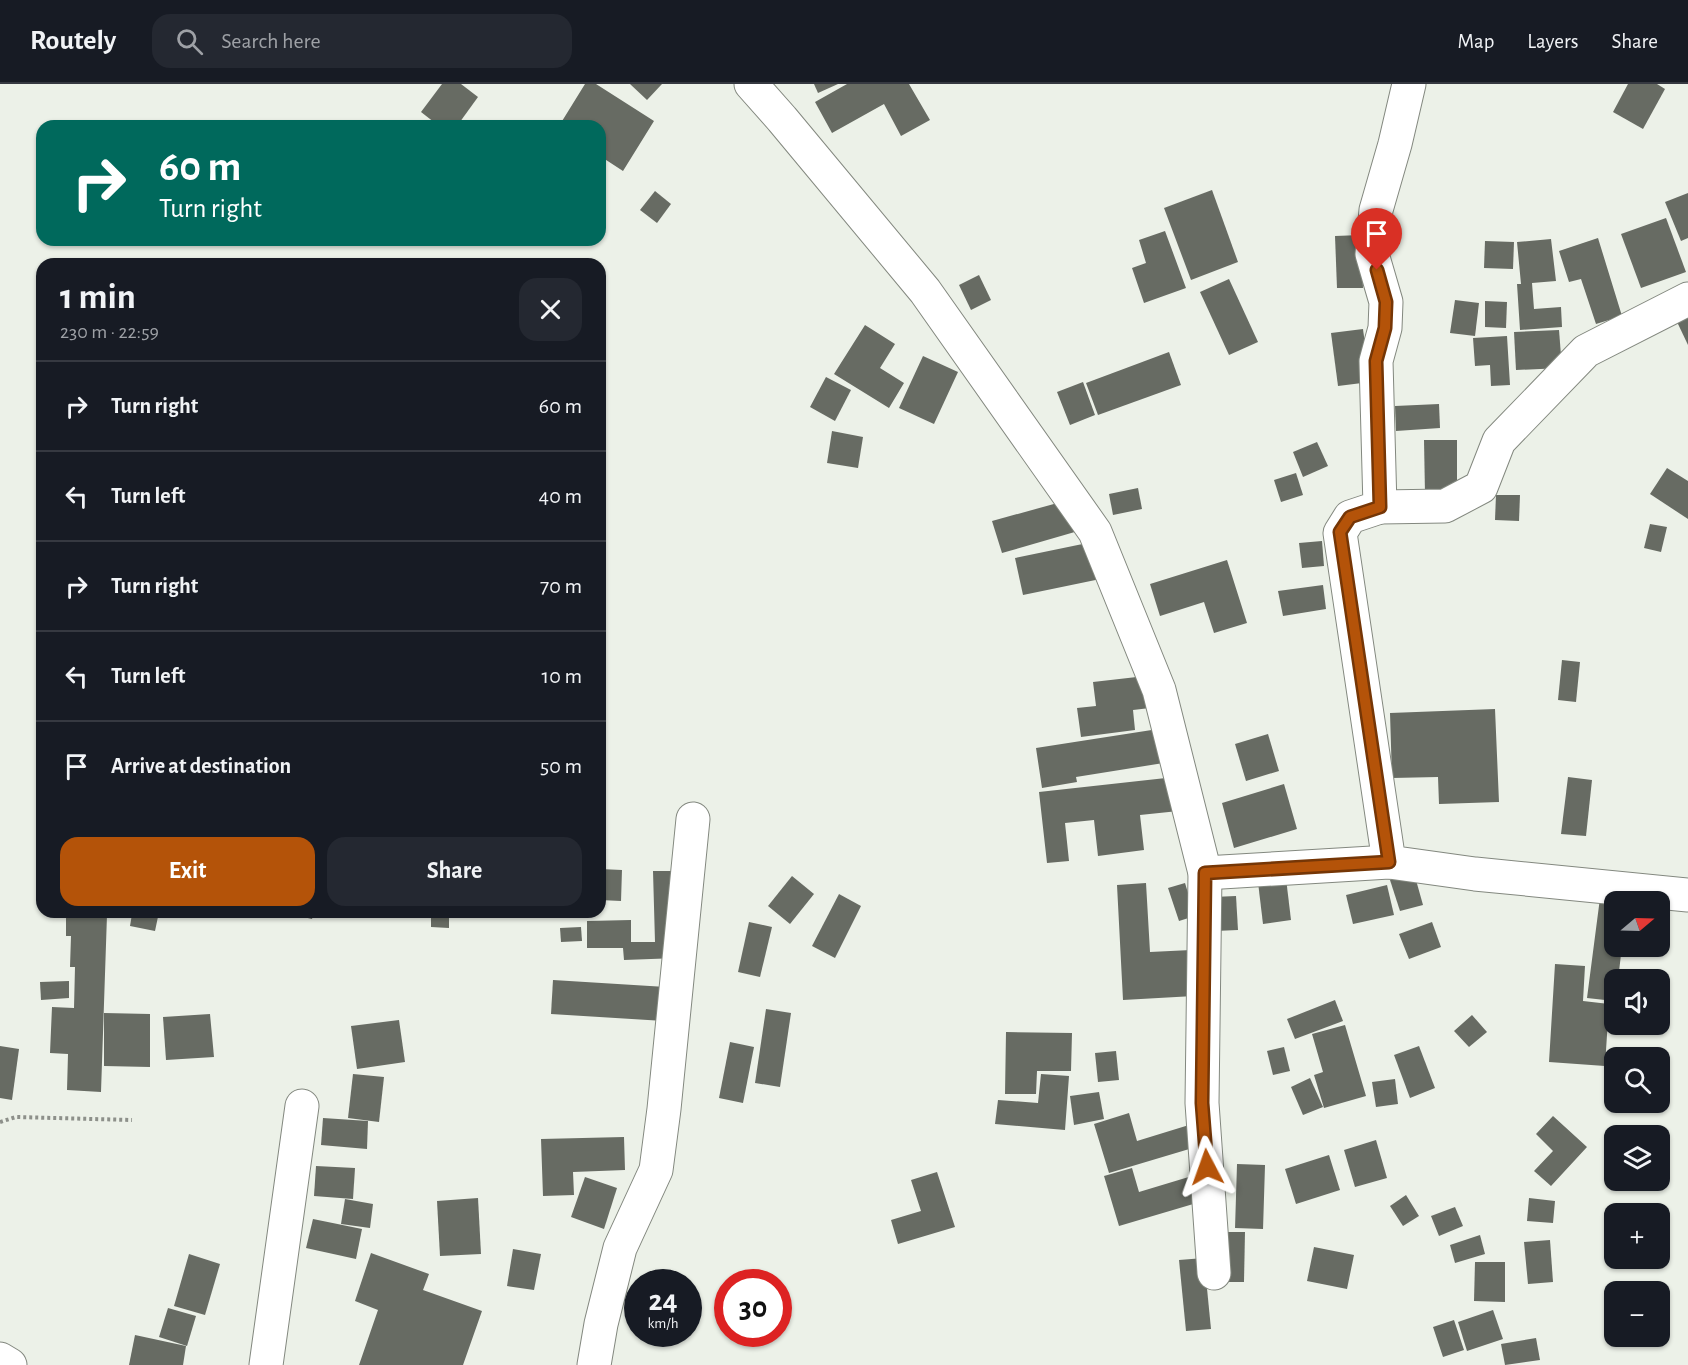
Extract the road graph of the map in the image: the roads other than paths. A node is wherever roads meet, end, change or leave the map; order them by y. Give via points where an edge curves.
1 (751, 84) edge
2 (1409, 84) edge
3 (1688, 299) edge
4 (1380, 507) junction
5 (693, 819) dead end
6 (1389, 862) junction
7 (1205, 873) junction
8 (1688, 895) edge
9 (302, 1106) dead end
10 (1214, 1273) dead end
11 (0, 1359) edge
12 (10, 1365) edge
13 (266, 1365) edge
14 (594, 1365) edge

1 - 7 street via 925,291 1095,532 1159,690
2 - 4 street via 1376,210 1372,254 1386,302 1385,328 1376,361
3 - 4 street via 1586,351 1499,441 1481,487 1445,506
4 - 6 street via 1350,517 1340,532
5 - 14 street via 656,1170 620,1248
6 - 7 street
6 - 8 street
7 - 10 street via 1202,1103
9 - 13 street
11 - 12 street

